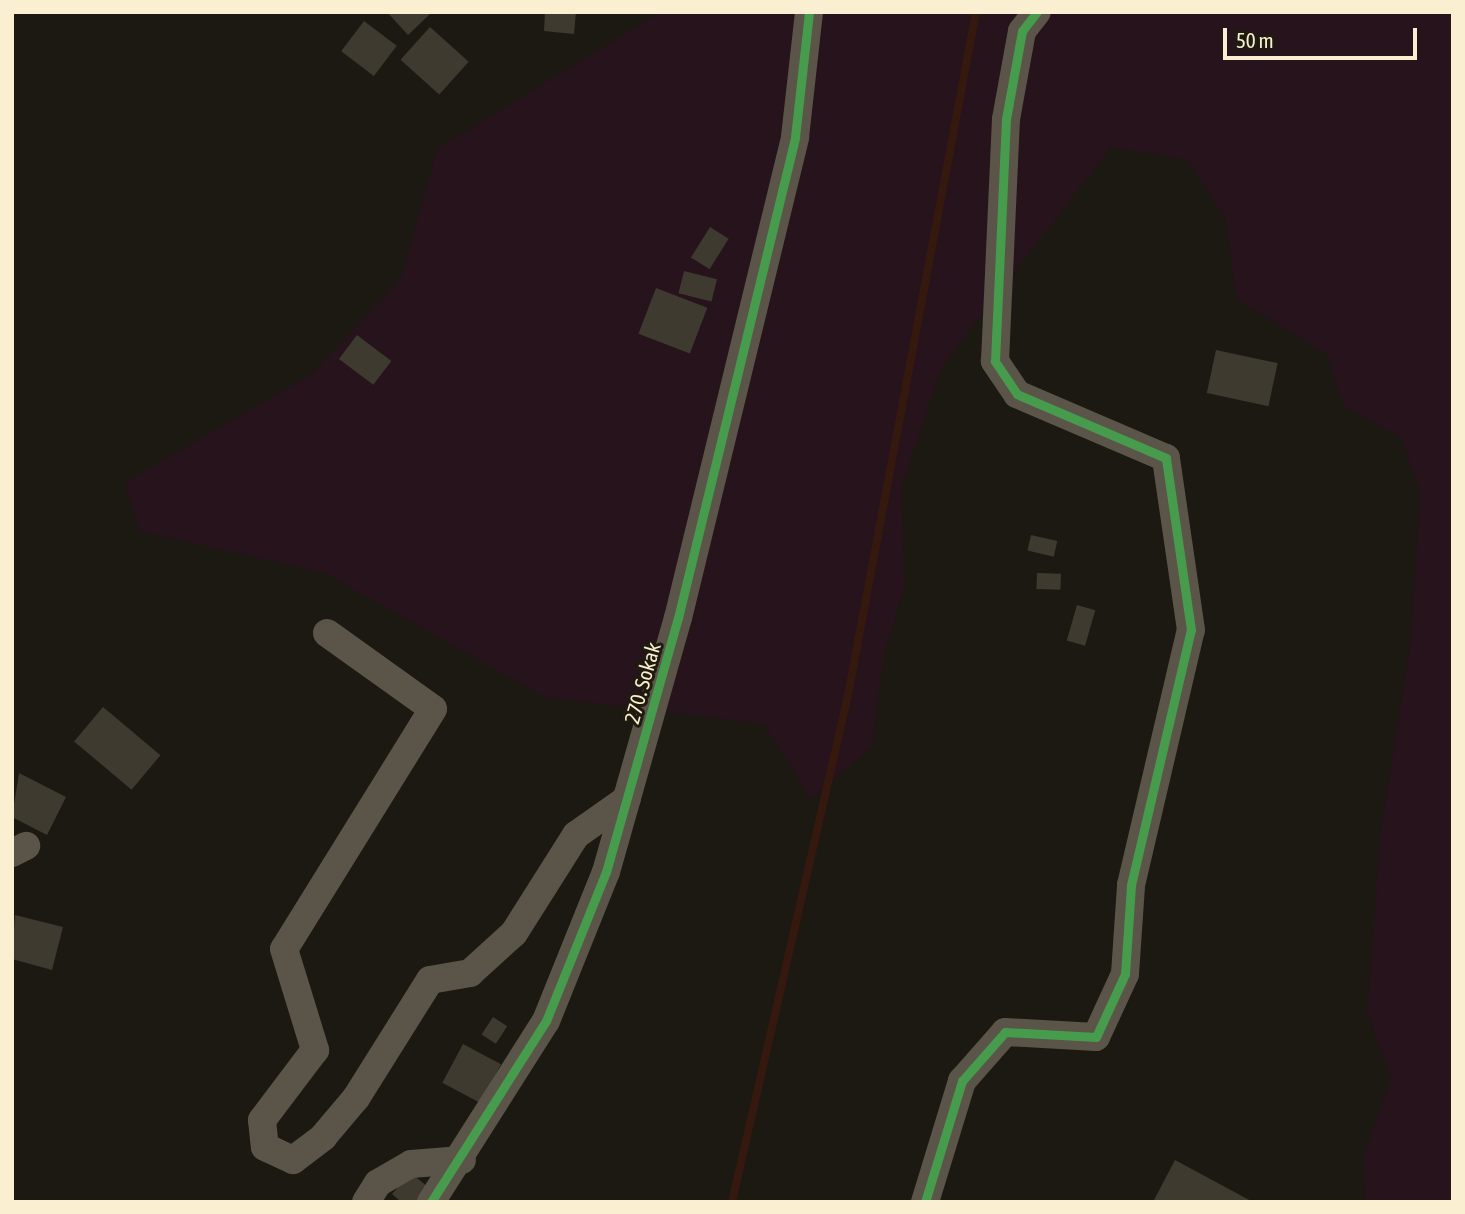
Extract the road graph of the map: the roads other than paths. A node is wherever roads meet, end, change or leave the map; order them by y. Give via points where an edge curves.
1 (810, 12) edge
2 (1037, 12) edge
3 (327, 633) dead end
4 (627, 799) junction
5 (462, 1160) junction
6 (366, 1202) edge
7 (431, 1202) edge
8 (925, 1202) edge

1 - 4 street, 270. Sokak via 795,137
2 - 8 street via 1022,31 1006,119 995,360 1017,394 1166,458 1191,630 1131,886 1125,974 1096,1037 1005,1032 962,1081
3 - 4 street via 433,709 284,949 315,1050 262,1120 265,1147 293,1160 323,1137 356,1098 430,980 470,973 514,933 576,835
4 - 5 street, 270. Sokak via 606,872 546,1021
5 - 6 street via 411,1164 378,1183
5 - 7 street, 270. Sokak

